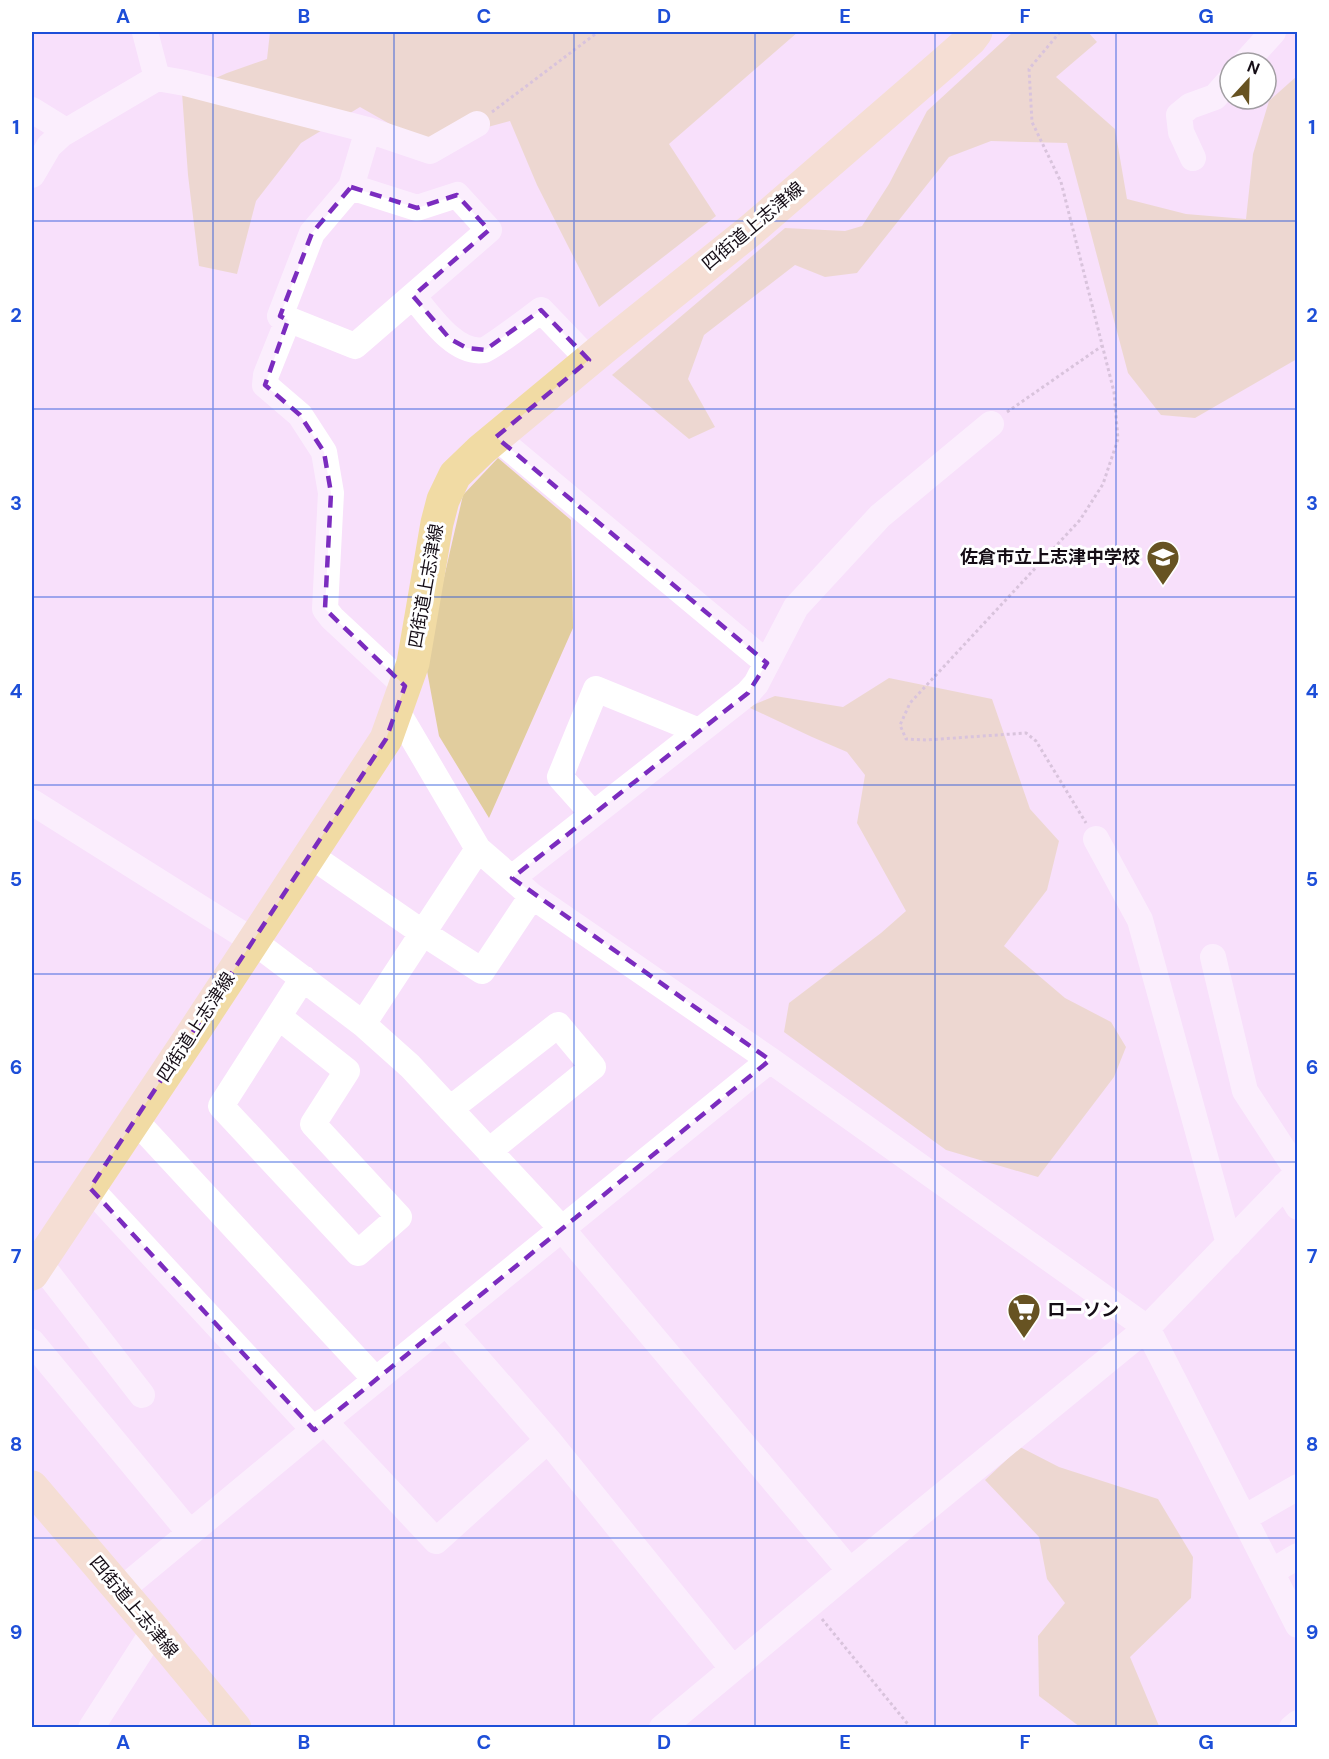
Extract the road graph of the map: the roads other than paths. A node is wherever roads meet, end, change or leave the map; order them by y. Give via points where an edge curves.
1 (145, 32) edge
2 (976, 32) edge
3 (1273, 32) edge
4 (1256, 51) edge
5 (157, 78) junction
6 (1218, 94) edge
7 (32, 110) edge
8 (477, 124) road end
9 (368, 130) junction
10 (66, 131) junction
11 (1193, 158) dead end
12 (32, 175) edge
13 (351, 187) junction
14 (412, 296) junction
15 (288, 320) junction
16 (589, 360) junction
17 (991, 424) road end
18 (496, 437) junction
19 (767, 663) junction
20 (401, 698) junction
21 (699, 731) junction
22 (32, 802) edge
23 (593, 814) junction
24 (1096, 839) road end
25 (478, 849) junction
26 (310, 855) junction
27 (512, 878) junction
28 (531, 896) junction
29 (423, 933) junction
30 (253, 941) junction
31 (1213, 957) dead end
32 (303, 978) junction
33 (279, 1017) junction
34 (363, 1024) junction
35 (770, 1060) junction
36 (450, 1109) junction
37 (135, 1120) junction
38 (489, 1151) junction
39 (1294, 1176) edge
40 (90, 1188) junction
41 (1298, 1207) edge
42 (562, 1229) junction
43 (1229, 1244) junction
44 (35, 1268) edge
45 (447, 1323) junction
46 (1147, 1328) junction
47 (32, 1342) edge
48 (376, 1380) junction
49 (142, 1395) dead end
50 (319, 1425) junction
51 (548, 1440) junction
52 (1298, 1486) edge
53 (32, 1487) edge
54 (1244, 1518) junction
55 (190, 1533) junction
56 (1298, 1556) edge
57 (850, 1571) junction
58 (1271, 1572) junction
59 (120, 1591) junction
60 (1298, 1625) edge
61 (154, 1630) junction
62 (732, 1669) junction
63 (1298, 1723) edge
64 (91, 1728) edge
65 (235, 1728) edge
66 (662, 1728) edge
67 (1292, 1728) edge

1 - 5 street
2 - 16 main road, 四街道上志津線 via 751,230
3 - 4 street
5 - 9 street
5 - 10 street
6 - 11 street via 1179,115 1181,132
7 - 10 street
8 - 9 street via 429,150
9 - 13 street
10 - 12 street via 49,146
13 - 14 street via 417,208 457,195 489,230
13 - 15 street via 312,233 280,316
14 - 15 street via 355,346
14 - 16 street via 450,339 468,348 485,350 542,310
15 - 20 street via 265,385 300,415 324,452 330,493 325,609
16 - 18 main road, 四街道上志津線
17 - 19 street via 880,516 796,607
18 - 19 street
18 - 20 main road, 四街道上志津線 via 455,476 443,500 413,663
19 - 21 street via 748,693
20 - 25 street
20 - 26 main road, 四街道上志津線 via 386,739
21 - 23 street
21 - 23 street via 596,689 560,777
22 - 30 street
23 - 27 street
24 - 43 street via 1140,920
25 - 27 street
25 - 29 street
26 - 29 street
26 - 30 main road, 四街道上志津線
27 - 28 street
28 - 29 street via 482,971
28 - 35 street
29 - 34 street
30 - 32 street
30 - 37 main road, 四街道上志津線
31 - 39 street via 1245,1090
32 - 33 street
32 - 34 street
33 - 33 street via 221,1106 358,1253 399,1217 313,1124 347,1071
34 - 36 street
35 - 42 street
35 - 46 street
36 - 38 street
36 - 38 street via 558,1025 593,1067
37 - 40 main road, 四街道上志津線
37 - 48 street
38 - 42 street
39 - 41 street
39 - 43 street
40 - 44 main road, 四街道上志津線
40 - 50 street
42 - 45 street
42 - 57 street
43 - 46 street
44 - 49 street
45 - 48 street
45 - 51 street
46 - 54 street
46 - 57 street
47 - 55 street
48 - 50 street
50 - 51 street via 436,1541
50 - 55 street
51 - 62 street
52 - 54 street
53 - 59 main road, 四街道上志津線
54 - 58 street
55 - 59 street
56 - 58 street
57 - 62 street
58 - 60 street
59 - 61 main road, 四街道上志津線
61 - 64 street
61 - 65 main road, 四街道上志津線
62 - 66 street
63 - 67 street

